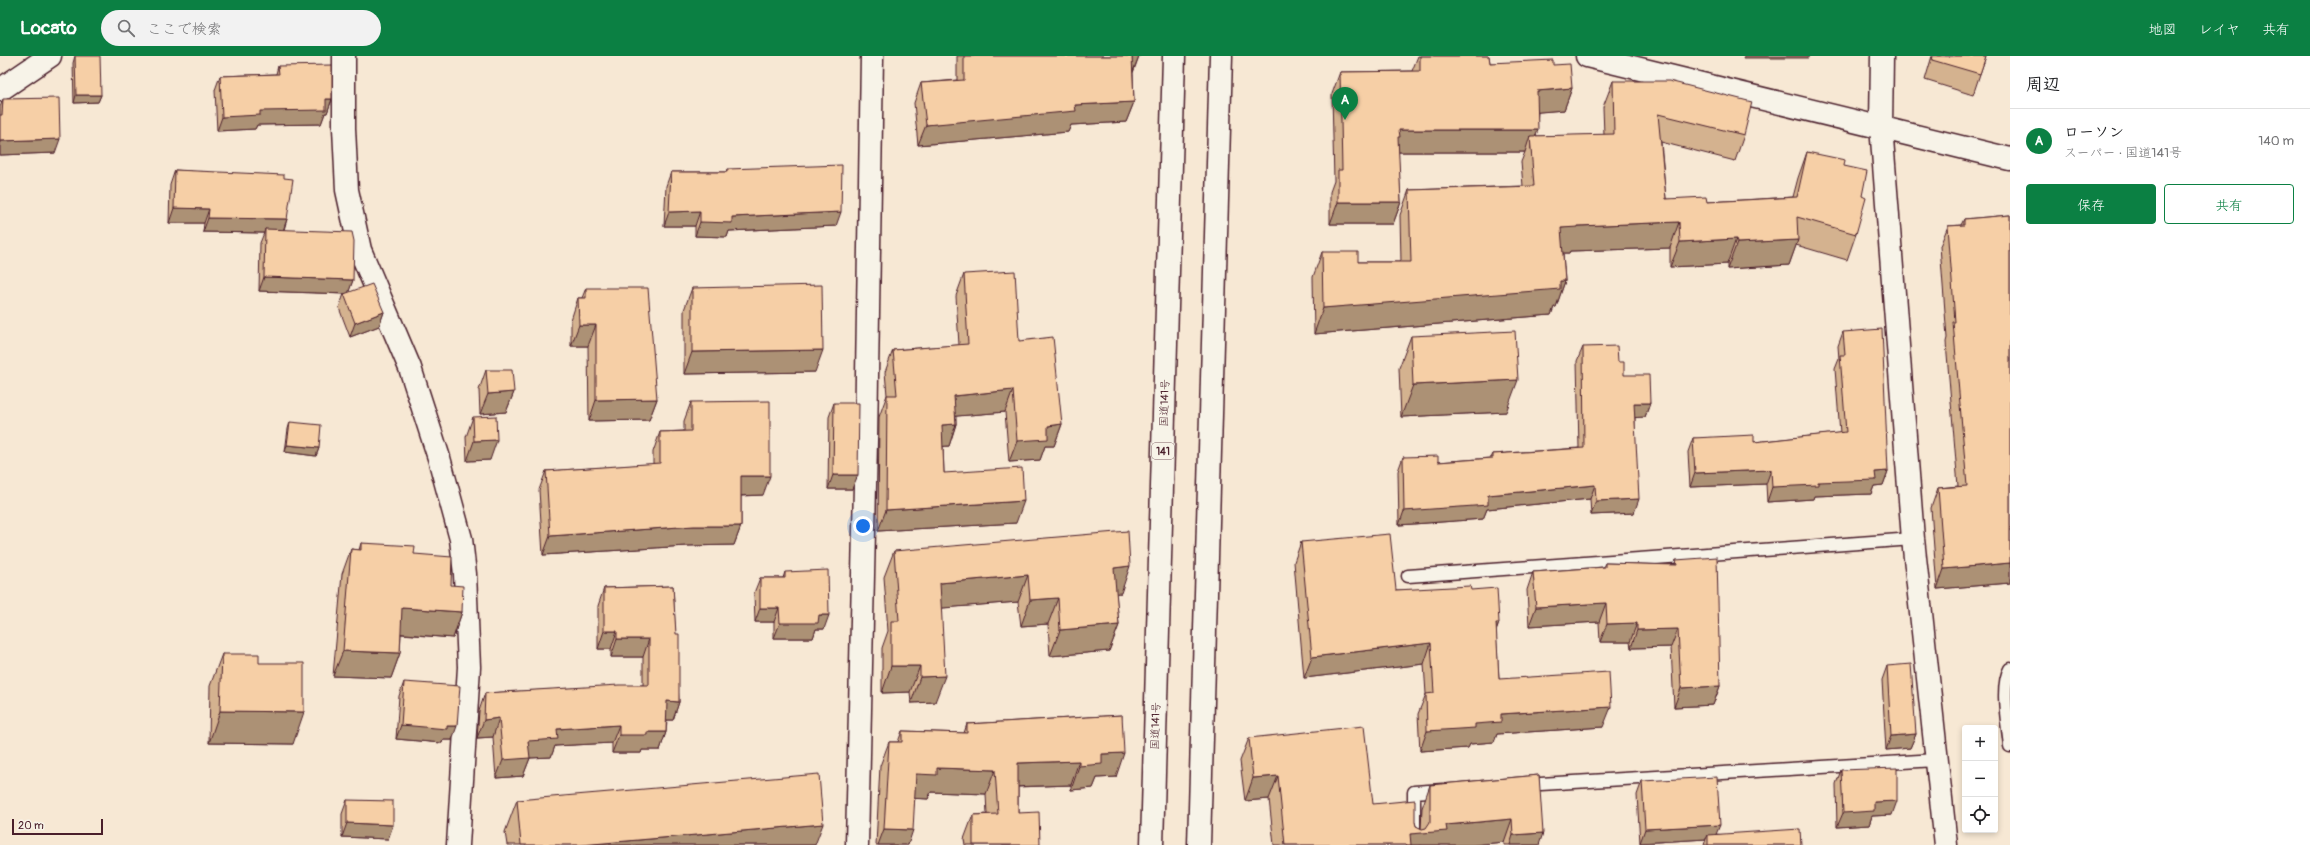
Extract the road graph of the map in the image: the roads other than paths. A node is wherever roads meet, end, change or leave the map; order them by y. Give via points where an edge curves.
1 (50, 56) edge
2 (344, 56) edge
3 (872, 56) edge
4 (1174, 56) edge
5 (1221, 56) edge
6 (1587, 56) edge
7 (1882, 56) edge
8 (0, 90) edge
9 (1881, 126) junction
10 (2010, 159) edge
11 (1913, 539) junction
12 (1408, 576) dead end
13 (2010, 668) edge
14 (2010, 746) edge
15 (1936, 760) junction
16 (1509, 786) edge
17 (1454, 789) edge
18 (458, 845) edge
19 (856, 845) edge
20 (1152, 845) edge
21 (1199, 845) edge
22 (1414, 845) edge
23 (1946, 845) edge

1 - 8 main road
2 - 18 main road via 347,190 360,250 410,368 461,538 469,668
3 - 19 main road
4 - 20 main road, 国道141号 / 141
5 - 21 main road
6 - 9 main road
7 - 9 main road
9 - 10 main road
9 - 11 main road
11 - 12 lane
11 - 15 main road
13 - 14 lane via 2006,675 2005,691
15 - 16 lane
15 - 23 main road
17 - 22 lane via 1414,792

